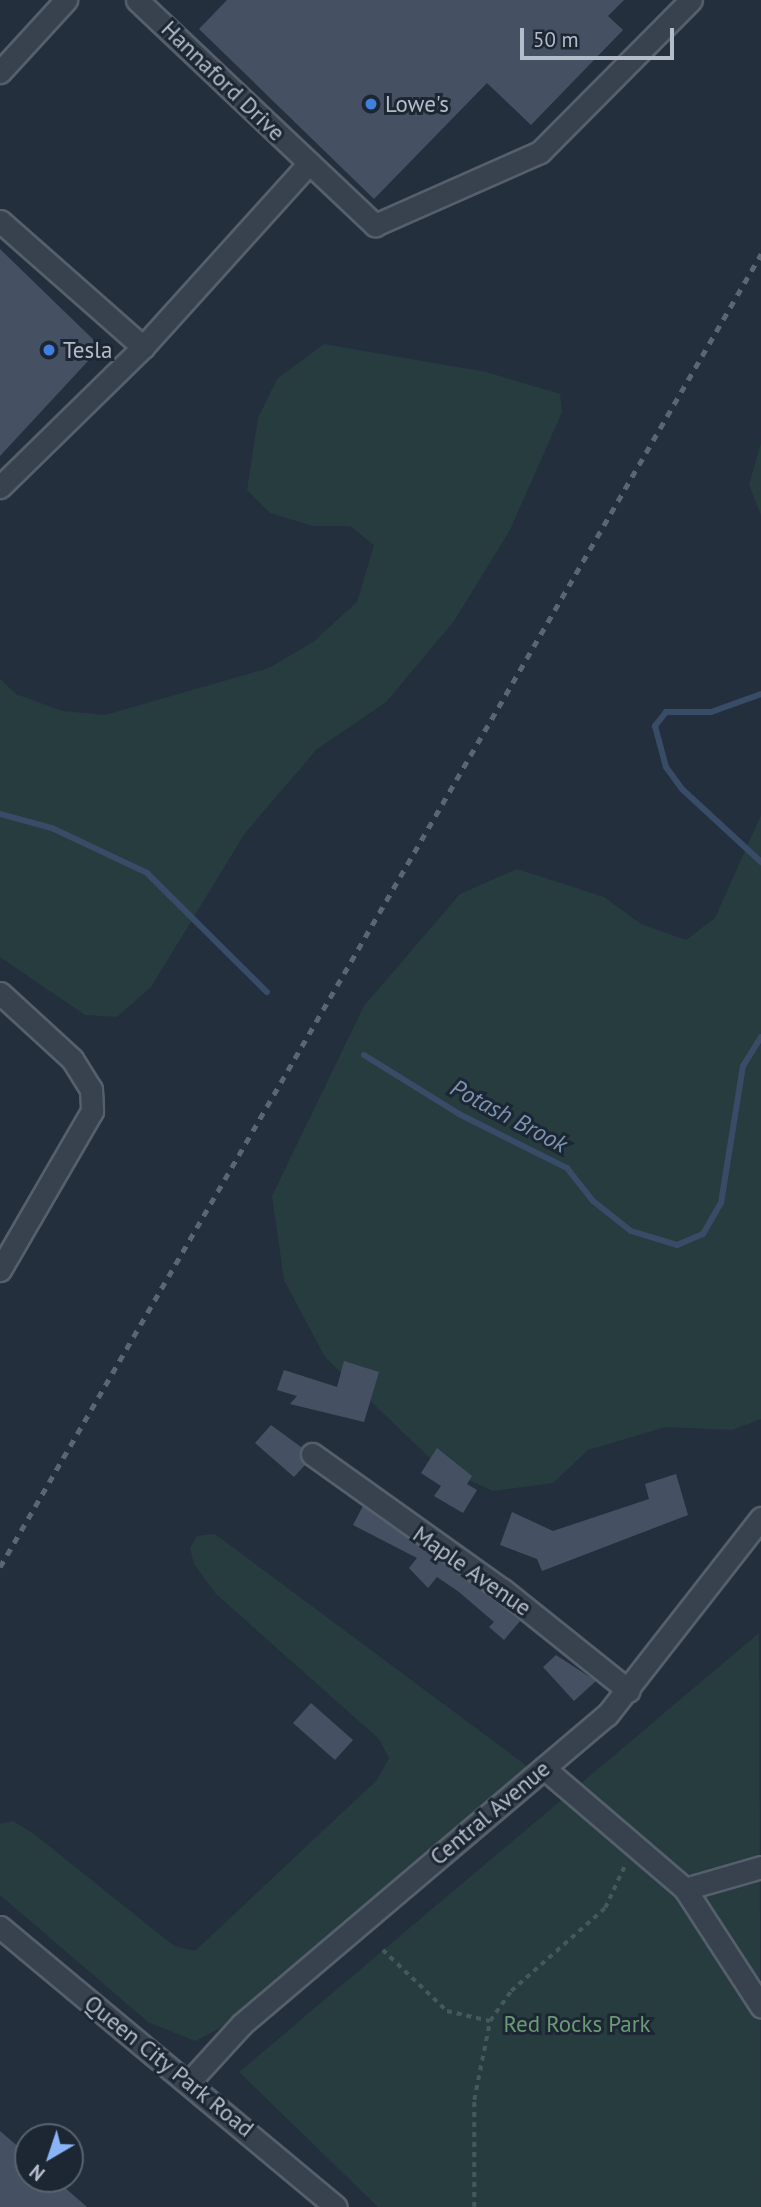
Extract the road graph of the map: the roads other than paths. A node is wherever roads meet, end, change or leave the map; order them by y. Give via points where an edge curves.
1 (66, 0) edge
2 (691, 0) edge
3 (148, 4) edge
4 (0, 72) edge
5 (309, 163) junction
6 (0, 220) edge
7 (143, 347) junction
8 (0, 487) edge
9 (0, 993) edge
10 (0, 1270) edge
11 (312, 1454) dead end
12 (761, 1518) edge
13 (629, 1691) junction
14 (544, 1768) junction
15 (761, 1867) edge
16 (685, 1889) junction
17 (0, 1927) edge
18 (761, 2007) edge
19 (190, 2081) junction
20 (336, 2207) edge

1 - 4 street
2 - 5 street, Hannaford Drive via 540,152 376,225
3 - 5 street, Hannaford Drive
5 - 7 street
6 - 7 street
7 - 8 street
9 - 10 street via 72,1059 91,1089 92,1111
11 - 13 street, Maple Avenue via 502,1590
12 - 13 street, Central Avenue
13 - 14 street, Central Avenue
14 - 16 street via 637,1842
14 - 19 street, Central Avenue via 242,2024
15 - 16 street
16 - 18 street
17 - 19 street, Queen City Park Road
19 - 20 street, Queen City Park Road

